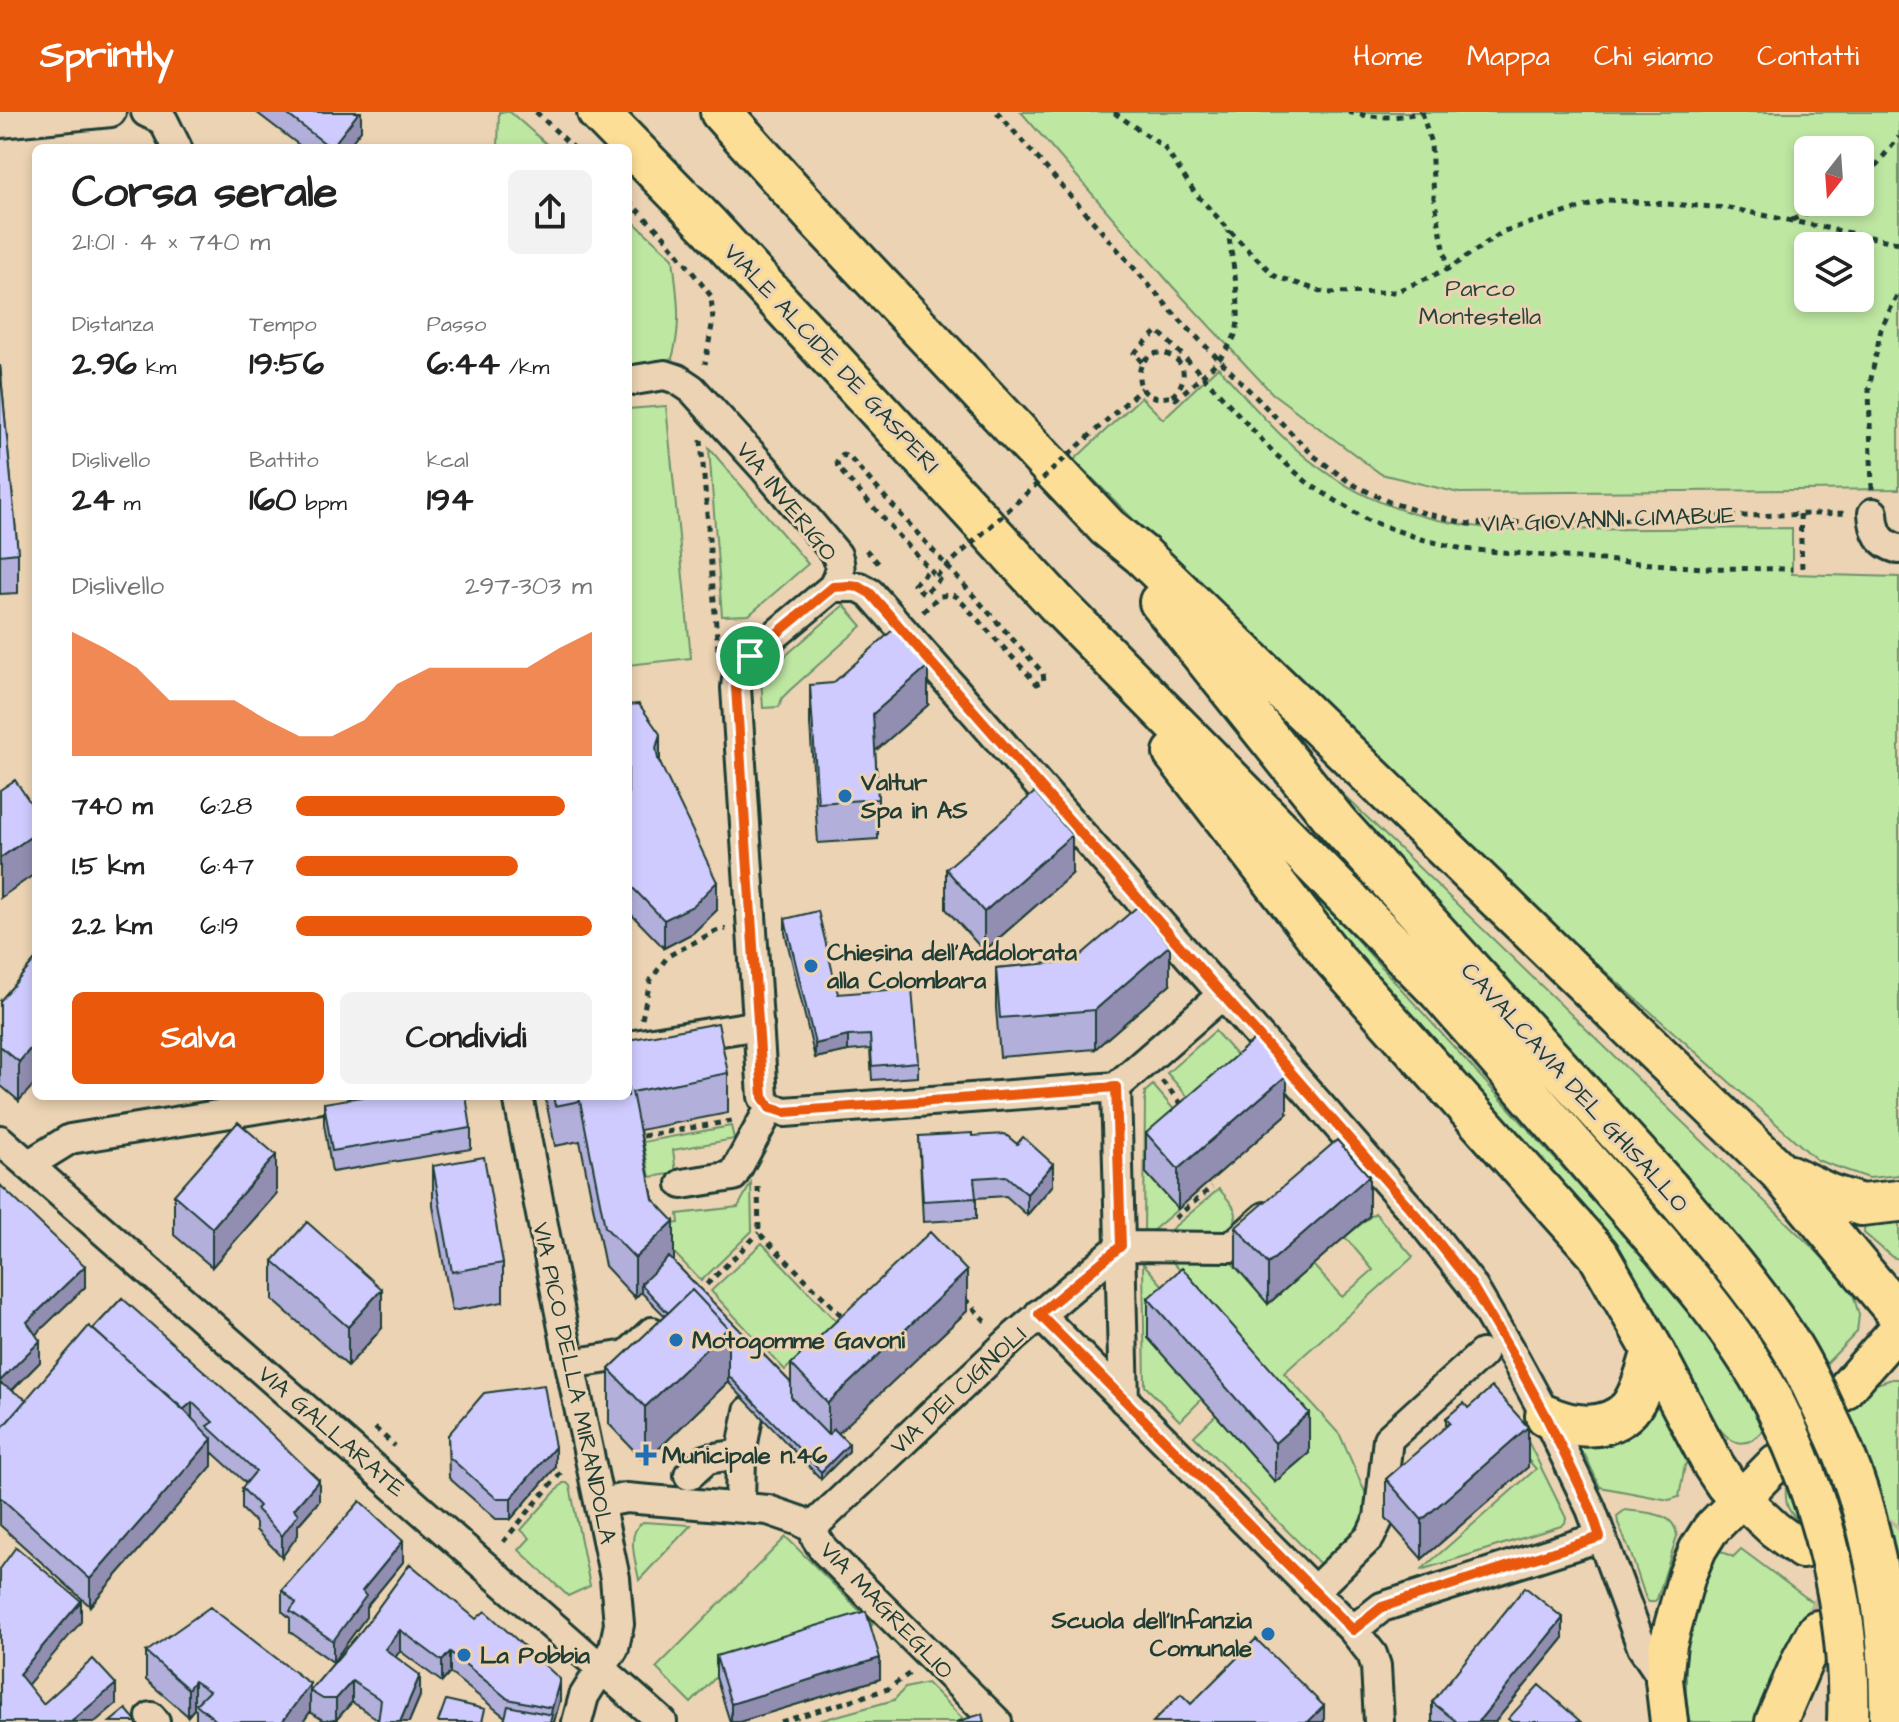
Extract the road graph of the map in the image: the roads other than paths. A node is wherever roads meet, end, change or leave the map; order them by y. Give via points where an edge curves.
1 (111, 112) edge
2 (146, 112) edge
3 (598, 112) edge
4 (721, 112) edge
5 (0, 123) edge
6 (175, 144) edge
7 (629, 144) edge
8 (632, 147) edge
9 (632, 380) edge
10 (1873, 513) road end
11 (1107, 527) junction
12 (1899, 549) edge
13 (833, 587) junction
14 (1061, 608) junction
15 (1222, 995) junction
16 (759, 1025) junction
17 (632, 1045) edge
18 (1116, 1087) junction
19 (309, 1100) edge
20 (519, 1100) edge
21 (754, 1120) junction
22 (0, 1140) edge
23 (28, 1165) junction
24 (1779, 1171) junction
25 (682, 1184) dead end
26 (1290, 1196) edge
27 (1899, 1201) edge
28 (1121, 1246) junction
29 (1039, 1314) junction
30 (1899, 1315) edge
31 (658, 1326) edge
32 (1899, 1328) edge
33 (1653, 1350) junction
34 (1482, 1354) dead end
35 (570, 1364) junction
36 (1842, 1393) dead end
37 (1124, 1400) junction
38 (749, 1411) dead end
39 (1546, 1416) junction
40 (741, 1454) junction
41 (1777, 1462) dead end
42 (689, 1475) dead end
43 (1742, 1499) junction
44 (600, 1503) junction
45 (740, 1507) junction
46 (814, 1529) junction
47 (1600, 1537) junction
48 (1802, 1550) dead end
49 (1314, 1591) junction
50 (1353, 1630) junction
51 (1818, 1631) tunnel mouth
52 (602, 1668) junction
53 (1664, 1680) junction
54 (577, 1722) edge
55 (662, 1722) edge
56 (997, 1722) edge
57 (1379, 1722) edge
58 (1669, 1722) edge
59 (1776, 1722) edge
60 (1848, 1722) edge
61 (1890, 1722) edge

1 - 5 street
2 - 6 street via 163,120
3 - 7 highway, VIALE ALCIDE DE GASPERI
4 - 11 highway
8 - 14 highway, VIALE ALCIDE DE GASPERI
9 - 13 street, VIA INVERIGO via 665,375 692,389 709,424 837,555 841,564
10 - 12 street via 1879,538
11 - 24 highway via 1142,555
11 - 61 highway, CAVALCAVIA DEL GHISALLO, bridge via 1128,563 1338,824 1668,1188 1784,1335 1844,1454 1867,1529 1883,1606
13 - 15 street, VIA INVERIGO via 859,587 870,593
13 - 16 street via 738,671
14 - 33 highway via 1334,959 1598,1254
14 - 60 highway, CAVALCAVIA DEL GHISALLO, bridge via 1439,991 1728,1330 1776,1407 1825,1536 1843,1629
15 - 18 street
15 - 39 street, VIA INVERIGO via 1471,1284
16 - 17 street
16 - 21 street via 763,1097
18 - 21 street via 785,1112
18 - 28 street
19 - 23 street via 70,1139
20 - 35 street, VIA PICO DELLA MIRANDOLA
21 - 25 street via 733,1176
22 - 23 street, VIA GALLARATE
23 - 52 street, VIA GALLARATE
24 - 27 highway via 1861,1205
24 - 30 highway
26 - 28 street via 1231,1247
28 - 29 street, VIA DEI CIGNOLI
28 - 37 street
29 - 37 street
29 - 46 street, VIA DEI CIGNOLI
31 - 35 street via 627,1355
32 - 36 main road
33 - 39 highway via 1629,1408 1613,1420 1594,1426 1563,1424
33 - 43 highway via 1714,1466
34 - 49 street via 1388,1439 1379,1518 1370,1537
35 - 44 street, VIA PICO DELLA MIRANDOLA
37 - 49 street
38 - 40 street
39 - 47 street, VIA INVERIGO
40 - 42 street via 707,1459
40 - 45 street
41 - 43 main road
43 - 48 main road
43 - 53 main road via 1710,1530 1693,1562 1668,1644
44 - 45 street via 626,1498
44 - 52 street, VIA PICO DELLA MIRANDOLA via 619,1624
45 - 46 street via 768,1510
46 - 56 street, VIA MAGREGLIO via 824,1550
47 - 50 street via 1382,1607
47 - 53 street, VIA INVERIGO via 1642,1647
49 - 50 street
50 - 57 street via 1376,1666
51 - 59 highway
52 - 54 street, VIA PICO DELLA MIRANDOLA via 584,1696
52 - 55 street, VIA GALLARATE
53 - 58 main road

